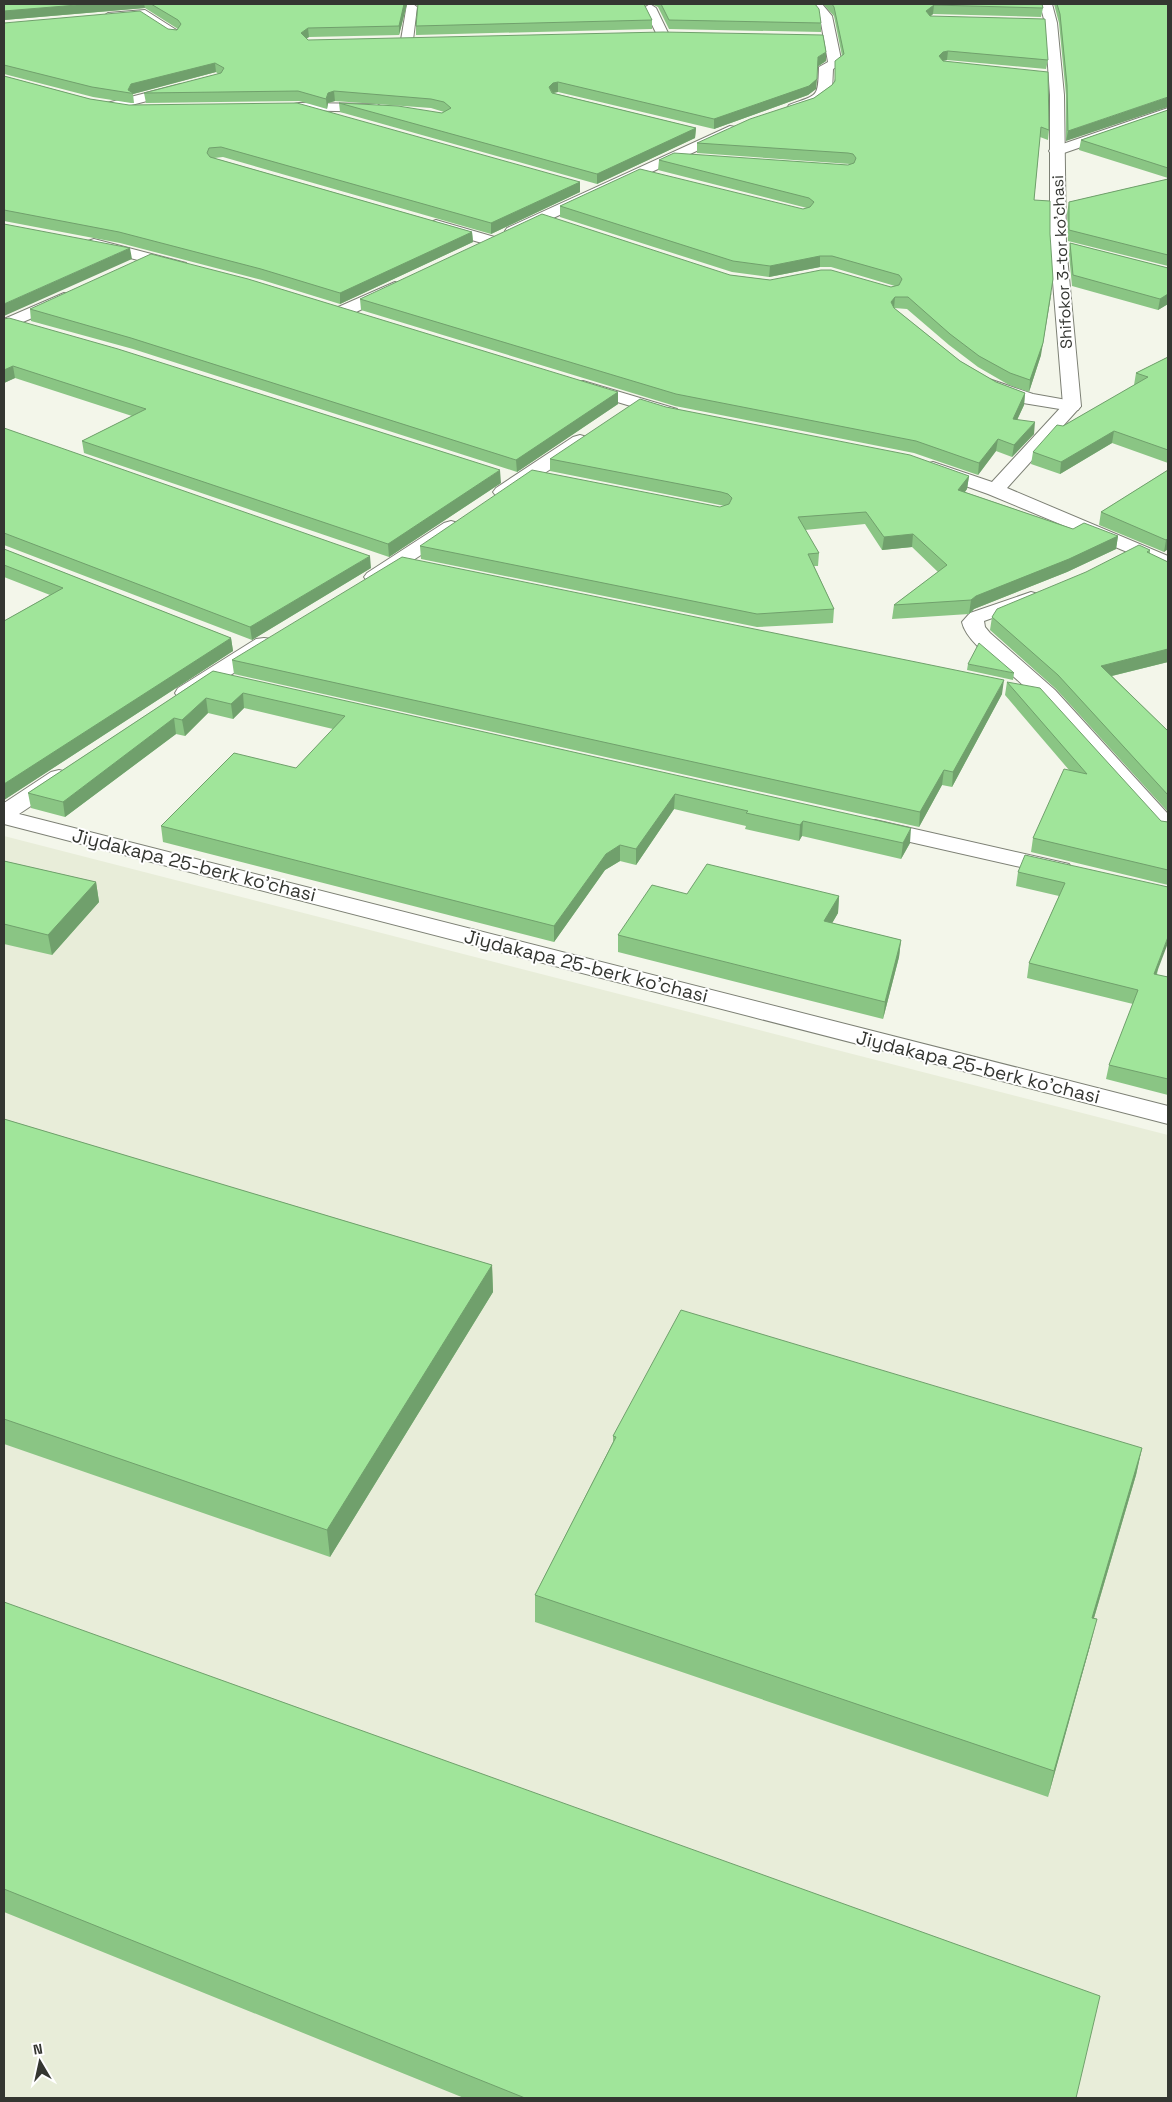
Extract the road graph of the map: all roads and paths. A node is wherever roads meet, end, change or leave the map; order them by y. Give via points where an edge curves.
1 (816, 4) edge
2 (1046, 4) edge
3 (411, 7) dead end
4 (650, 8) dead end
5 (92, 19) edge
6 (174, 34) edge
7 (663, 36) edge
8 (407, 40) edge
9 (197, 84) edge
10 (158, 109) edge
11 (390, 109) edge
12 (783, 111) edge
13 (1168, 112) edge
14 (355, 123) edge
15 (742, 125) edge
16 (696, 131) edge
17 (715, 136) junction
18 (1056, 151) junction
19 (671, 157) junction
20 (700, 158) edge
21 (639, 172) junction
22 (659, 177) edge
23 (581, 186) edge
24 (599, 191) junction
25 (541, 218) junction
26 (426, 222) edge
27 (560, 224) edge
28 (74, 240) edge
29 (492, 242) junction
30 (1058, 245) junction
31 (476, 249) edge
32 (1076, 250) edge
33 (150, 258) junction
34 (124, 270) edge
35 (198, 270) edge
36 (405, 282) edge
37 (81, 290) edge
38 (323, 306) edge
39 (342, 312) junction
40 (370, 320) edge
41 (8, 323) edge
42 (40, 330) edge
43 (976, 377) edge
44 (571, 382) edge
45 (638, 402) junction
46 (1072, 406) junction
47 (691, 417) edge
48 (914, 461) edge
49 (518, 477) junction
50 (558, 481) edge
51 (995, 490) junction
52 (488, 502) edge
53 (464, 518) edge
54 (1134, 550) junction
55 (387, 563) junction
56 (1168, 563) edge
57 (1109, 564) edge
58 (427, 568) edge
59 (358, 586) edge
60 (1047, 591) edge
61 (278, 635) edge
62 (210, 677) junction
63 (240, 683) edge
64 (1008, 687) dead end
65 (1047, 695) junction
66 (169, 704) edge
67 (78, 764) edge
68 (4, 815) edge
69 (859, 823) edge
70 (1168, 828) edge
71 (1081, 874) edge
72 (1168, 1115) edge

1 - 12 street via 826,16 825,38 835,64 826,67 825,91 819,98
2 - 18 street, Shifokor 3-tor koʼchasi via 1050,75 1057,95
3 - 8 street
4 - 7 street
5 - 6 street via 145,14
9 - 10 street via 106,105
11 - 14 street via 294,107
13 - 18 street
15 - 17 street
16 - 17 street
17 - 19 street
18 - 30 street, Shifokor 3-tor koʼchasi
19 - 20 street
19 - 21 street
21 - 22 street
21 - 24 street
23 - 24 street
24 - 25 street
25 - 27 street
25 - 29 street
26 - 29 street
28 - 33 street
29 - 31 street
30 - 32 street
30 - 46 street, Shifokor 3-tor koʼchasi
33 - 34 street
33 - 35 street
36 - 39 street
37 - 41 street
38 - 39 street
39 - 40 street
41 - 42 street
43 - 46 street via 1005,393 1038,402
44 - 45 street
45 - 47 street
45 - 49 street
46 - 51 street
48 - 51 street
49 - 50 street
49 - 52 street
51 - 54 street
53 - 55 street
54 - 56 street
54 - 57 street
55 - 58 street
55 - 59 street
60 - 65 street via 977,617 973,622 982,638
61 - 62 street via 244,646
62 - 63 street
62 - 66 street
64 - 65 street
65 - 70 street
67 - 68 street
68 - 72 street, Jiydakapa 25-berk koʼchasi
69 - 71 street

